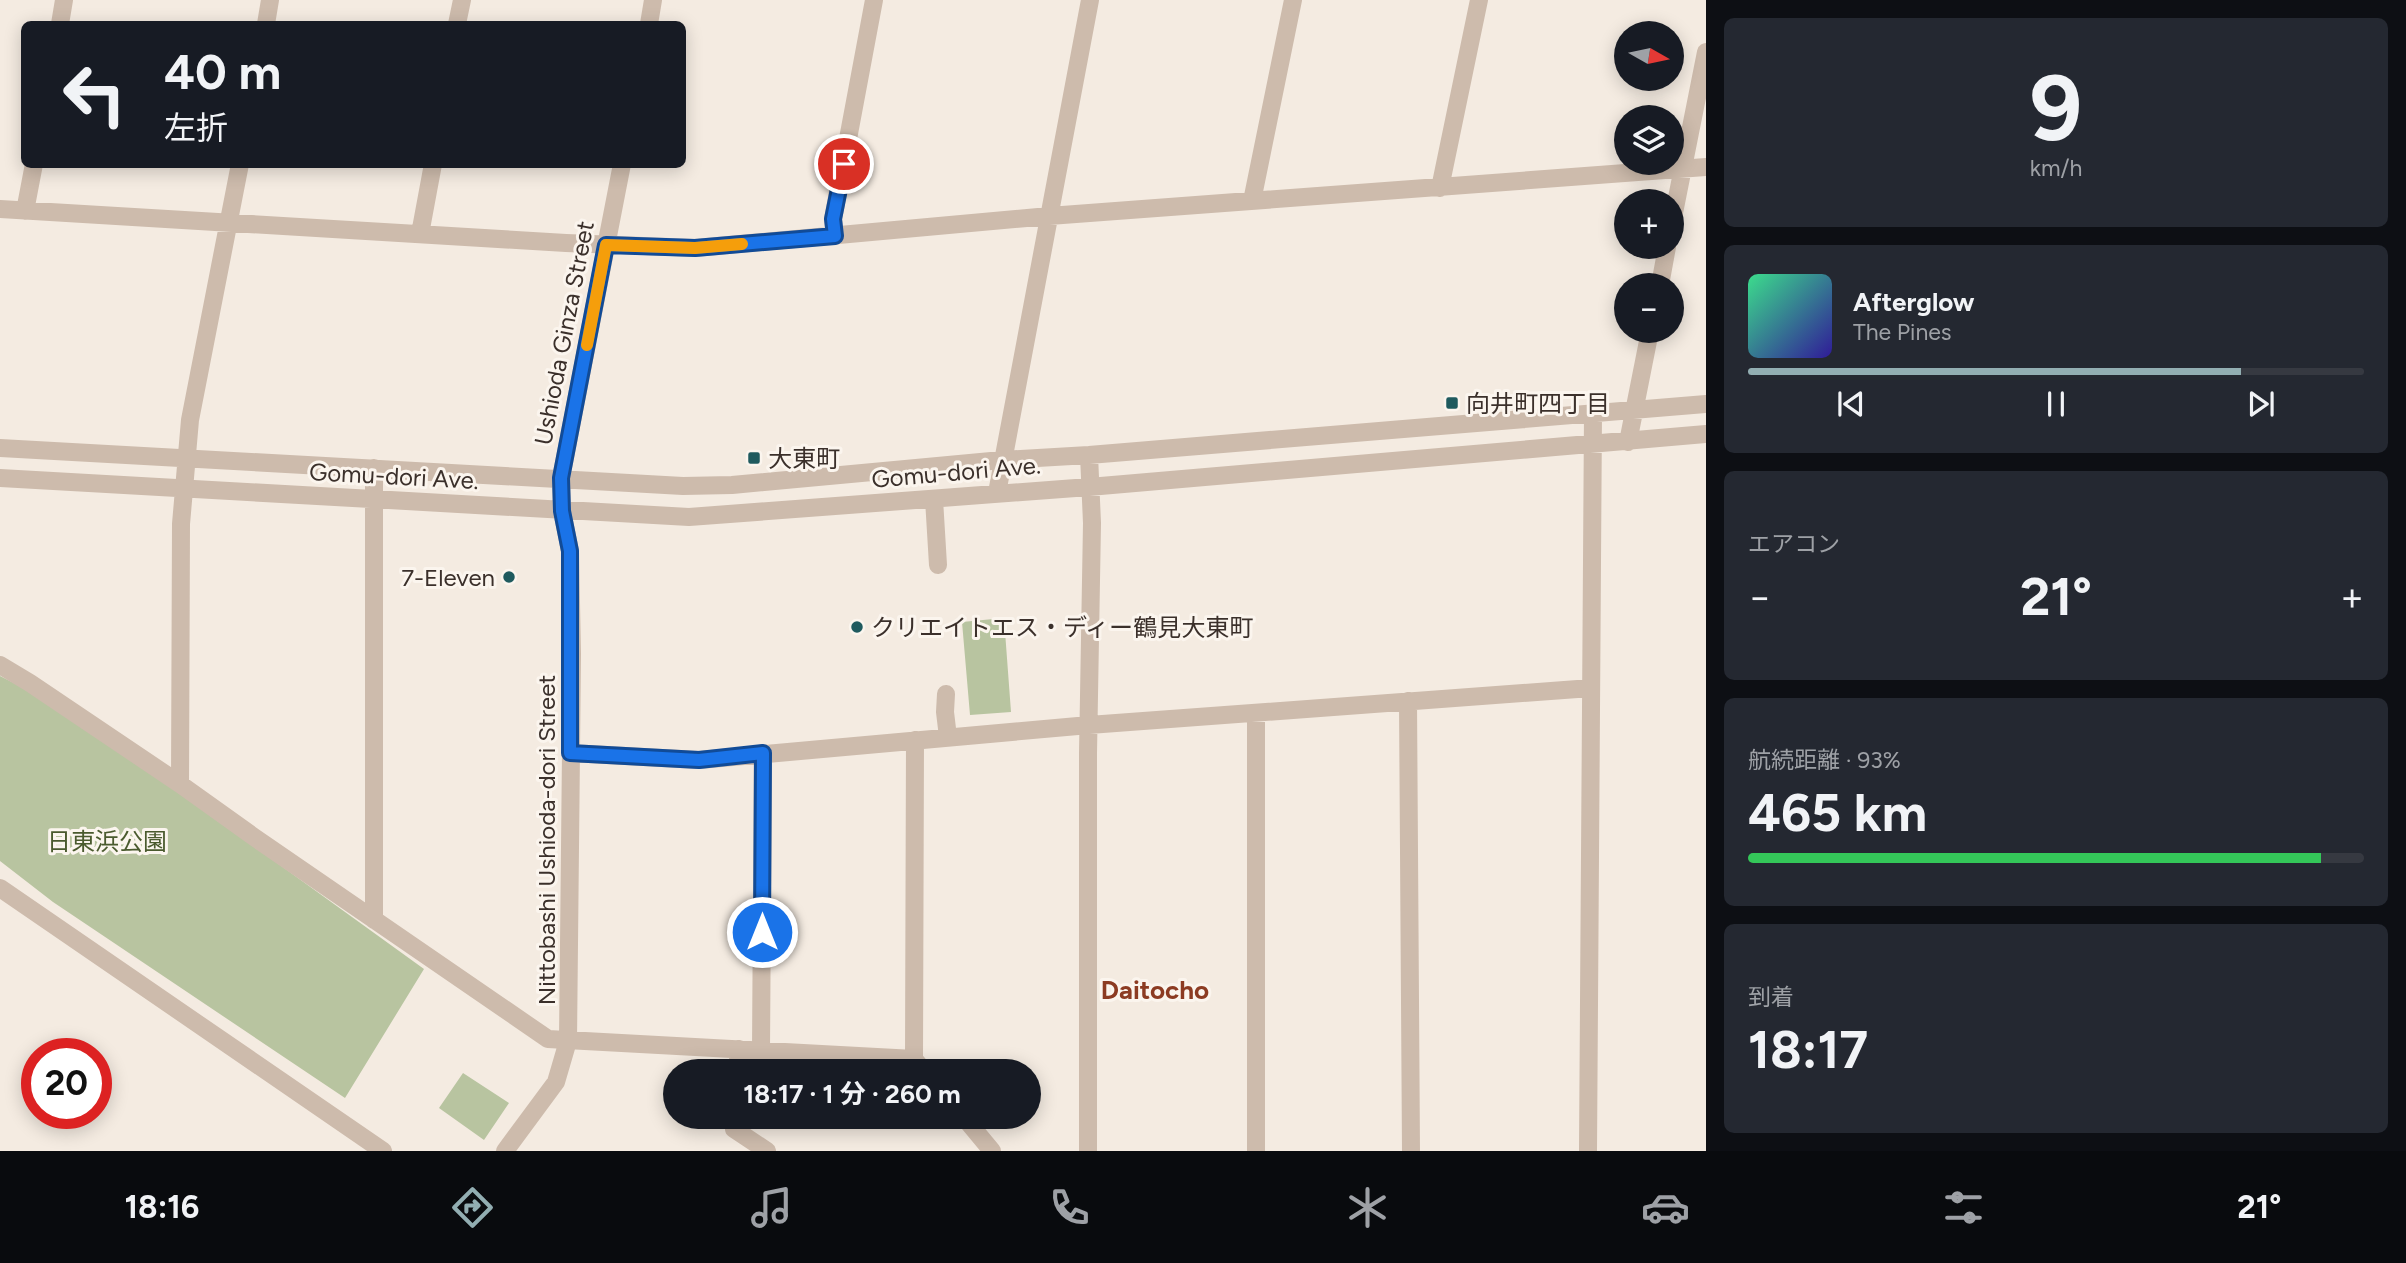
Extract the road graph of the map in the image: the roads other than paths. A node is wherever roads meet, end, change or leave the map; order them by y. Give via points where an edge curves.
1 (64, 0) edge
2 (270, 0) edge
3 (462, 0) edge
4 (653, 0) edge
5 (874, 0) edge
6 (1090, 0) edge
7 (1293, 0) edge
8 (1479, 0) edge
9 (60, 21) edge
10 (266, 21) edge
11 (458, 21) edge
12 (650, 21) edge
13 (1706, 52) edge
14 (1684, 165) edge
15 (1706, 167) edge
16 (33, 168) edge
17 (239, 168) edge
18 (432, 168) edge
19 (621, 168) edge
20 (1684, 170) edge
21 (1616, 175) edge
22 (1440, 188) junction
23 (1252, 201) junction
24 (0, 209) edge
25 (25, 211) junction
26 (1049, 216) junction
27 (229, 223) junction
28 (420, 234) junction
29 (835, 236) junction
30 (606, 245) junction
31 (1648, 343) edge
32 (1706, 404) edge
33 (1634, 411) junction
34 (1593, 414) junction
35 (1706, 434) edge
36 (1628, 442) junction
37 (1593, 444) junction
38 (0, 448) edge
39 (1089, 455) junction
40 (185, 459) junction
41 (1002, 460) junction
42 (374, 468) junction
43 (0, 478) edge
44 (561, 478) junction
45 (1089, 486) junction
46 (182, 489) junction
47 (997, 493) junction
48 (373, 498) junction
49 (934, 499) junction
50 (562, 511) junction
51 (938, 565) dead end
52 (0, 665) edge
53 (1591, 688) junction
54 (946, 694) dead end
55 (1408, 701) junction
56 (1256, 713) junction
57 (1089, 725) junction
58 (948, 737) junction
59 (915, 740) junction
60 (570, 753) junction
61 (763, 753) junction
62 (180, 784) junction
63 (0, 888) edge
64 (374, 920) junction
65 (568, 1041) junction
66 (739, 1049) junction
67 (761, 1050) junction
68 (738, 1059) edge
69 (856, 1059) edge
70 (919, 1059) edge
71 (734, 1129) edge
72 (974, 1129) edge
73 (383, 1151) edge
74 (505, 1151) edge
75 (767, 1151) edge
76 (992, 1151) edge
77 (1088, 1151) edge
78 (1256, 1151) edge
79 (1410, 1151) edge
80 (1588, 1151) edge

1 - 9 street
2 - 10 street
3 - 11 street
4 - 12 street
5 - 29 street via 833,219
6 - 26 street
7 - 23 street
8 - 22 street
13 - 14 street
15 - 20 street
16 - 25 street
17 - 27 street
18 - 28 street
19 - 30 street, Ushioda Ginza Street
21 - 22 street
22 - 23 street
23 - 26 street
24 - 25 street
25 - 27 street
26 - 29 street
26 - 41 street
27 - 28 street
27 - 40 street
28 - 30 street
29 - 30 street via 695,248
30 - 44 street, Ushioda Ginza Street
31 - 33 street
32 - 33 street, Gomu-dori Ave.
33 - 34 street, Gomu-dori Ave.
33 - 36 street
34 - 37 street
34 - 39 street, Gomu-dori Ave.
35 - 36 street, Gomu-dori Ave.
36 - 37 street, Gomu-dori Ave.
37 - 45 street, Gomu-dori Ave.
37 - 53 street
38 - 40 street, Gomu-dori Ave.
39 - 41 street, Gomu-dori Ave.
39 - 45 street
40 - 42 street, Gomu-dori Ave.
40 - 46 street
41 - 44 street, Gomu-dori Ave. via 732,485
41 - 47 street
42 - 44 street, Gomu-dori Ave.
42 - 48 street
43 - 46 street, Gomu-dori Ave.
44 - 50 street, Ushioda Ginza Street
45 - 47 street, Gomu-dori Ave.
45 - 57 street
46 - 48 street, Gomu-dori Ave.
46 - 62 street
47 - 49 street, Gomu-dori Ave.
48 - 50 street, Gomu-dori Ave.
48 - 64 street
49 - 50 street, Gomu-dori Ave. via 689,517
49 - 51 street
50 - 60 street, Nittobashi Ushioda-dori Street via 570,551
52 - 62 street
53 - 55 street
53 - 80 street
54 - 58 street
55 - 56 street
55 - 79 street
56 - 57 street
56 - 78 street
57 - 58 street
57 - 77 street
58 - 59 street
59 - 61 street
59 - 70 street
60 - 61 street via 699,760
60 - 65 street, Nittobashi Ushioda-dori Street
61 - 67 street
62 - 64 street
63 - 73 street
64 - 65 street via 548,1039
65 - 66 street
65 - 74 street, Nittobashi Ushioda-dori Street via 556,1082
66 - 67 street
66 - 68 street
67 - 69 street
71 - 75 street
72 - 76 street

